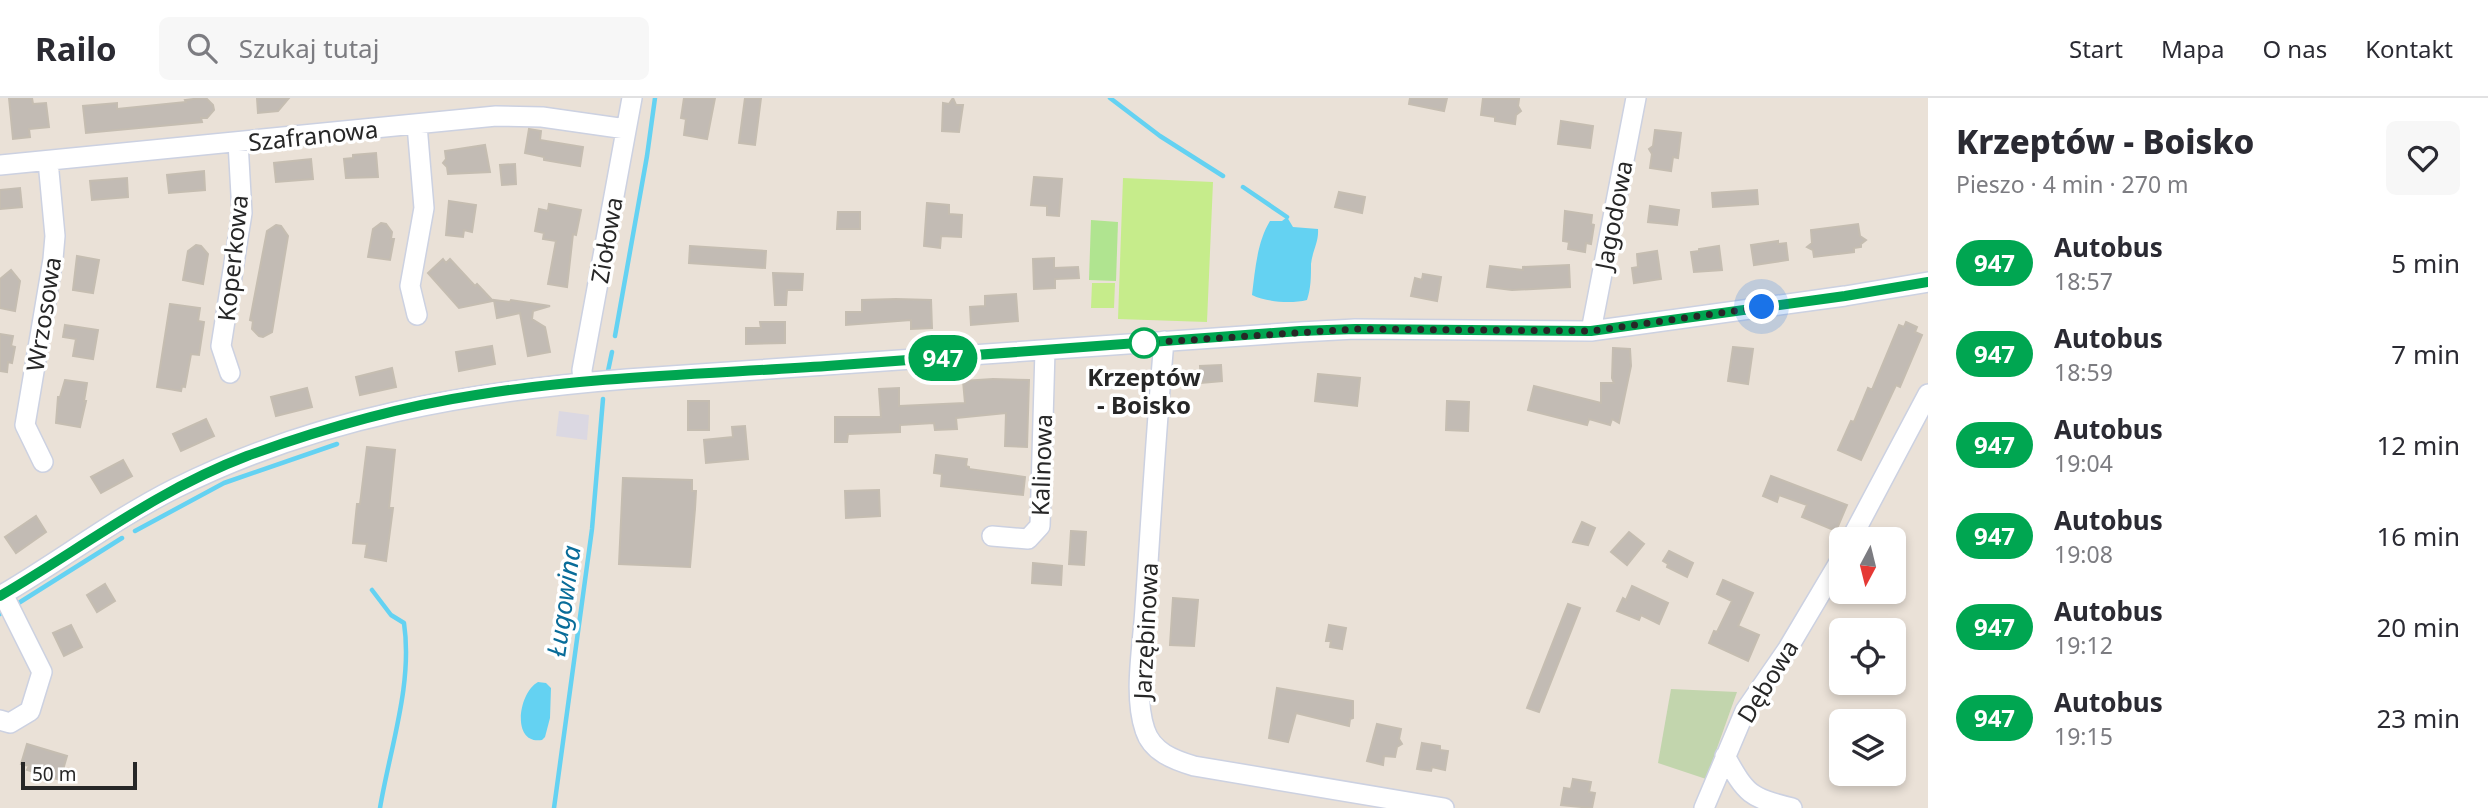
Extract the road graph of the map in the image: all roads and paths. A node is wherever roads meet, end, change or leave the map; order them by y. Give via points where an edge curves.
1 (632, 98) edge
2 (1636, 98) edge
3 (417, 125) junction
4 (626, 129) junction
5 (237, 142) junction
6 (48, 161) junction
7 (0, 165) edge
8 (1928, 282) edge
9 (417, 315) dead end
10 (1591, 331) junction
11 (1164, 341) junction
12 (1045, 350) junction
13 (230, 373) dead end
14 (583, 382) junction
15 (1928, 394) edge
16 (43, 462) dead end
17 (1857, 527) edge
18 (992, 536) dead end
19 (1829, 579) edge
20 (2, 595) edge
21 (0, 720) edge
22 (1725, 756) junction
23 (1444, 808) edge
24 (1704, 808) edge
25 (1792, 808) edge

1 - 4 street, Ziołowa
2 - 10 street, Jagodowa
3 - 4 street, Szafranowa via 519,115
3 - 5 street, Szafranowa
3 - 9 street via 424,208 410,286
4 - 14 street, Ziołowa
5 - 6 street, Szafranowa
5 - 13 street, Koperkowa via 242,213 221,346
6 - 7 street, Szafranowa
6 - 16 street, Wrzosowa via 53,259 25,425
8 - 10 street
10 - 11 street via 1355,329
11 - 12 street
11 - 23 street, Jarzębinowa via 1141,668 1140,709 1145,733 1165,755 1194,766
12 - 14 street
12 - 18 street, Kalinowa via 1040,526 1028,539
14 - 20 street via 417,406 269,448 173,489
15 - 17 street
19 - 22 street, Dębowa via 1745,711
20 - 21 street via 42,671 30,711 10,723
22 - 24 street, Dębowa
22 - 25 street via 1756,799

